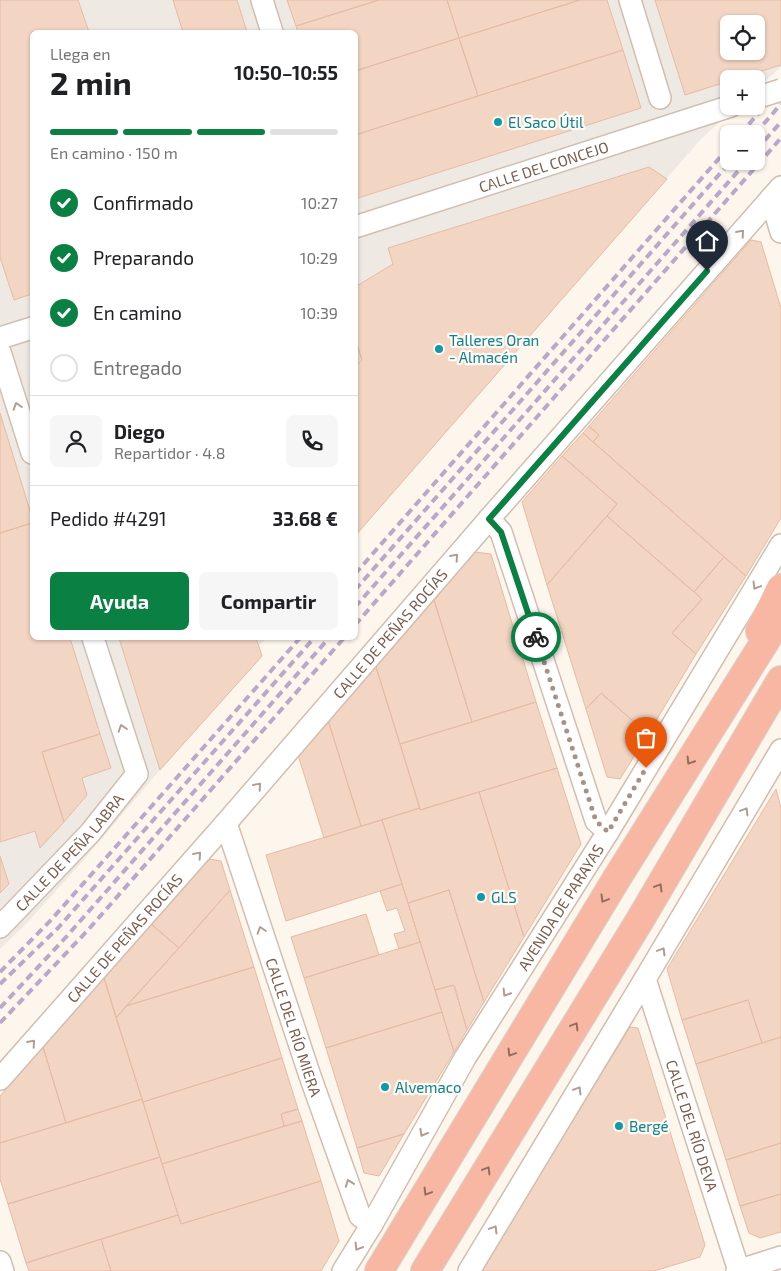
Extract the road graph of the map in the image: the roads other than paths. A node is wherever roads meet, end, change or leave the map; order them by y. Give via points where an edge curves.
1 (262, 0) edge
2 (630, 0) edge
3 (271, 30) edge
4 (781, 90) edge
5 (765, 95) edge
6 (660, 98) dead end
7 (720, 110) edge
8 (776, 193) edge
9 (358, 226) edge
10 (781, 232) edge
11 (30, 329) edge
12 (0, 338) edge
13 (0, 352) edge
14 (30, 446) edge
15 (489, 519) junction
16 (781, 544) edge
17 (781, 588) edge
18 (781, 616) edge
19 (94, 640) edge
20 (781, 680) edge
21 (781, 687) edge
22 (716, 720) junction
23 (747, 739) junction
24 (781, 750) edge
25 (226, 823) junction
26 (608, 832) junction
27 (0, 927) edge
28 (645, 979) junction
29 (0, 1080) edge
30 (372, 1224) junction
31 (781, 1258) edge
32 (0, 1262) edge
33 (3, 1271) edge
34 (343, 1271) edge
35 (379, 1271) edge
36 (425, 1271) edge
37 (469, 1271) edge
38 (739, 1271) edge

1 - 3 street
2 - 6 street
4 - 5 street, bridge
7 - 9 street, CALLE DEL CONCEJO
8 - 10 street
15 -> 8 street, CALLE DE PEÑAS ROCÍAS
11 - 12 street
14 -> 13 street
25 -> 15 street, CALLE DE PEÑAS ROCÍAS
15 - 26 street via 501,532 596,821
16 -> 26 street, AVENIDA DE PARAYAS
17 - 22 highway
18 - 22 highway
27 -> 19 street, CALLE DE PEÑA LABRA via 90,833 137,774
20 - 23 highway
21 - 23 highway
22 -> 35 highway
36 -> 23 highway
28 -> 24 street
29 -> 25 street, CALLE DE PEÑAS ROCÍAS
30 -> 25 street, CALLE DEL RÍO MIERA via 360,1216
26 -> 30 street, AVENIDA DE PARAYAS via 465,1058
37 -> 28 street
28 - 38 street, CALLE DEL RÍO DEVA
30 -> 34 street, AVENIDA DE PARAYAS
31 - 38 street
32 - 33 street

